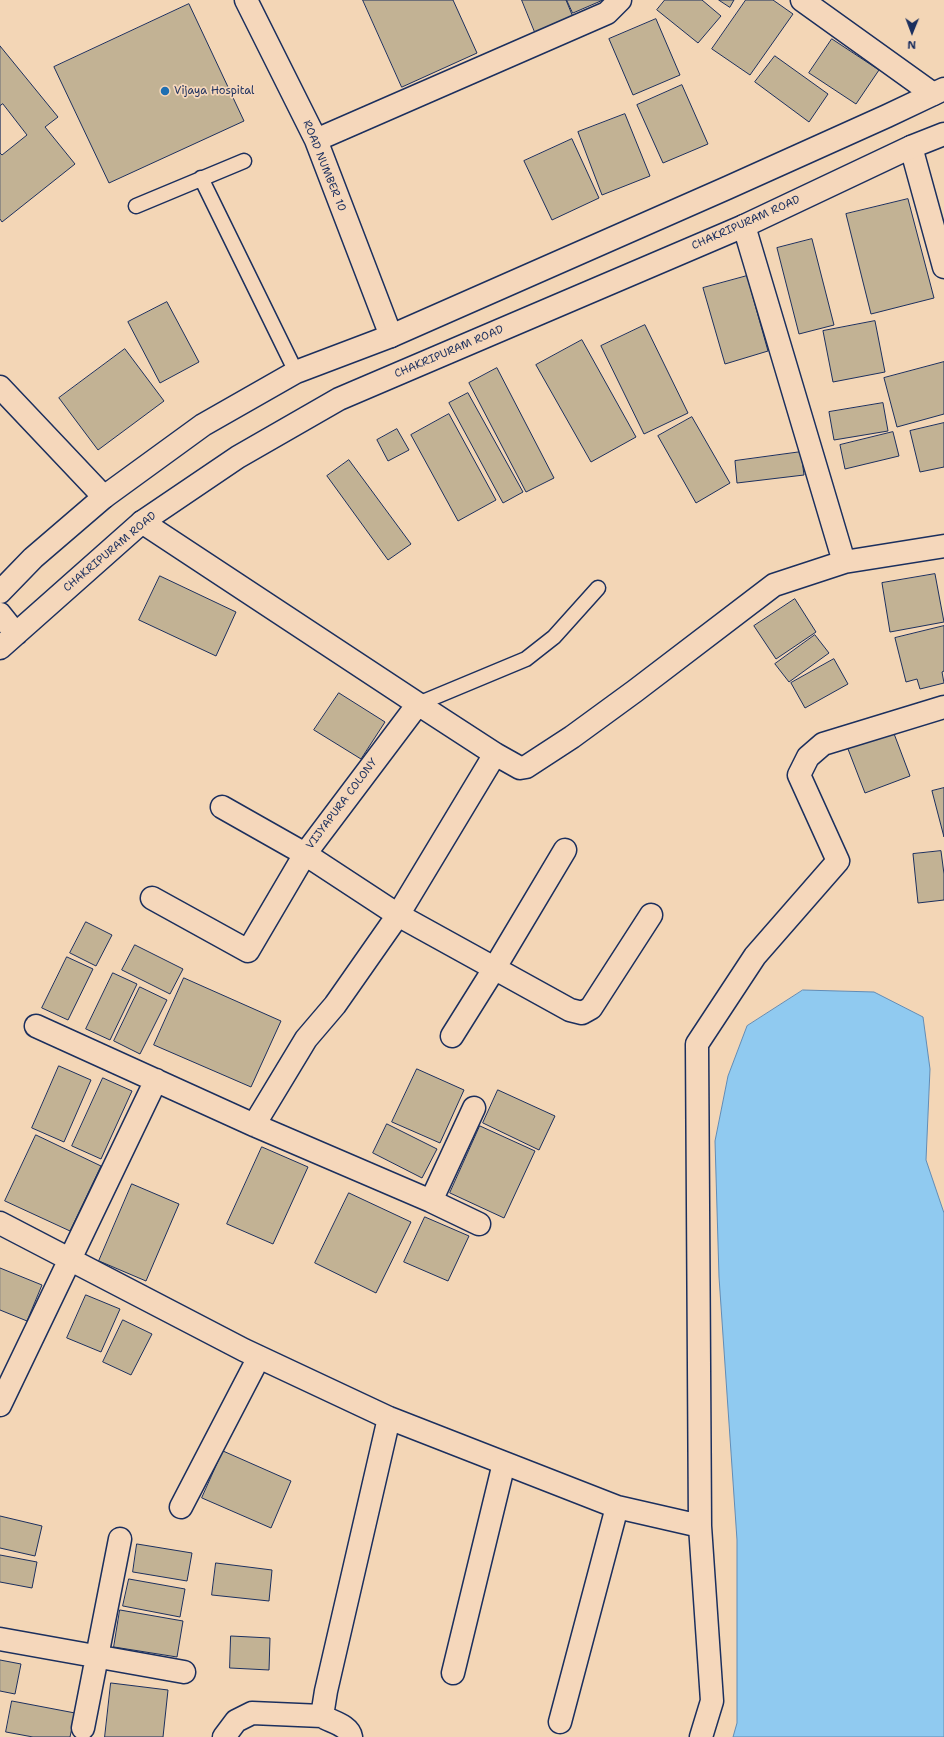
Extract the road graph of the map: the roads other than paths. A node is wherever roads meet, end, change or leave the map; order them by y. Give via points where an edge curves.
1 (246, 0) edge
2 (620, 0) edge
3 (802, 0) edge
4 (938, 91) edge
5 (944, 134) edge
6 (316, 140) junction
7 (911, 147) junction
8 (244, 161) dead end
9 (201, 178) junction
10 (136, 206) dead end
11 (744, 226) junction
12 (944, 267) edge
13 (391, 336) junction
14 (296, 372) junction
15 (0, 387) edge
16 (104, 497) junction
17 (142, 522) junction
18 (944, 546) edge
19 (844, 562) junction
20 (598, 588) dead end
21 (0, 592) edge
22 (0, 614) edge
23 (16, 634) junction
24 (0, 648) edge
25 (418, 704) junction
26 (944, 707) edge
27 (495, 754) junction
28 (222, 807) dead end
29 (565, 850) dead end
30 (305, 854) junction
31 (152, 898) dead end
32 (398, 915) junction
33 (651, 915) dead end
34 (494, 969) junction
35 (36, 1026) dead end
36 (452, 1036) dead end
37 (156, 1080) junction
38 (474, 1108) dead end
39 (254, 1125) junction
40 (431, 1201) junction
41 (0, 1223) edge
42 (479, 1224) dead end
43 (70, 1259) junction
44 (259, 1357) junction
45 (0, 1405) edge
46 (389, 1418) junction
47 (504, 1463) junction
48 (617, 1507) junction
49 (182, 1508) dead end
50 (700, 1526) junction
51 (120, 1539) dead end
52 (0, 1639) edge
53 (97, 1657) junction
54 (184, 1672) dead end
55 (453, 1673) dead end
56 (322, 1716) junction
57 (560, 1722) dead end
58 (83, 1728) dead end
59 (224, 1737) edge
60 (351, 1737) edge
61 (701, 1737) edge

1 - 6 street, ROAD NUMBER 10
2 - 6 street via 606,13
3 - 4 street
4 - 13 street via 888,116
5 - 7 street, CHAKRIPURAM ROAD
6 - 13 street, ROAD NUMBER 10
7 - 11 street, CHAKRIPURAM ROAD
7 - 12 street
8 - 9 lane
9 - 10 lane
9 - 14 lane
11 - 17 street, CHAKRIPURAM ROAD via 338,399 238,457
11 - 19 street
13 - 14 street
14 - 16 street via 203,425
15 - 16 street
16 - 21 street via 33,558
17 - 23 street, CHAKRIPURAM ROAD
17 - 25 street
18 - 19 street
19 - 27 street via 774,585 635,691 526,767 520,768
20 - 25 lane via 554,637 526,659
22 - 23 street
23 - 24 street, CHAKRIPURAM ROAD
25 - 27 street
25 - 30 street, VIJYAPURA COLONY
26 - 50 street via 823,744 808,757 799,774 838,861 755,956 697,1044
27 - 32 street
28 - 30 street
29 - 34 street
30 - 31 street via 248,951
30 - 32 street, VIJYAPURA COLONY
32 - 34 street, VIJYAPURA COLONY
32 - 39 street via 335,1005 306,1039
33 - 34 street, VIJYAPURA COLONY via 591,1008 582,1013 570,1010
34 - 36 street
35 - 37 street
37 - 39 street
37 - 43 street
38 - 40 street
39 - 40 street
40 - 42 street
41 - 43 street
43 - 44 street
43 - 45 street
44 - 46 street
44 - 49 street
46 - 47 street
46 - 56 street
47 - 48 street
47 - 55 street
48 - 50 street
48 - 57 street
50 - 61 street via 712,1701
51 - 53 street
52 - 53 street
53 - 54 street
53 - 58 street
56 - 59 street via 252,1713 236,1721
56 - 60 street via 345,1727

